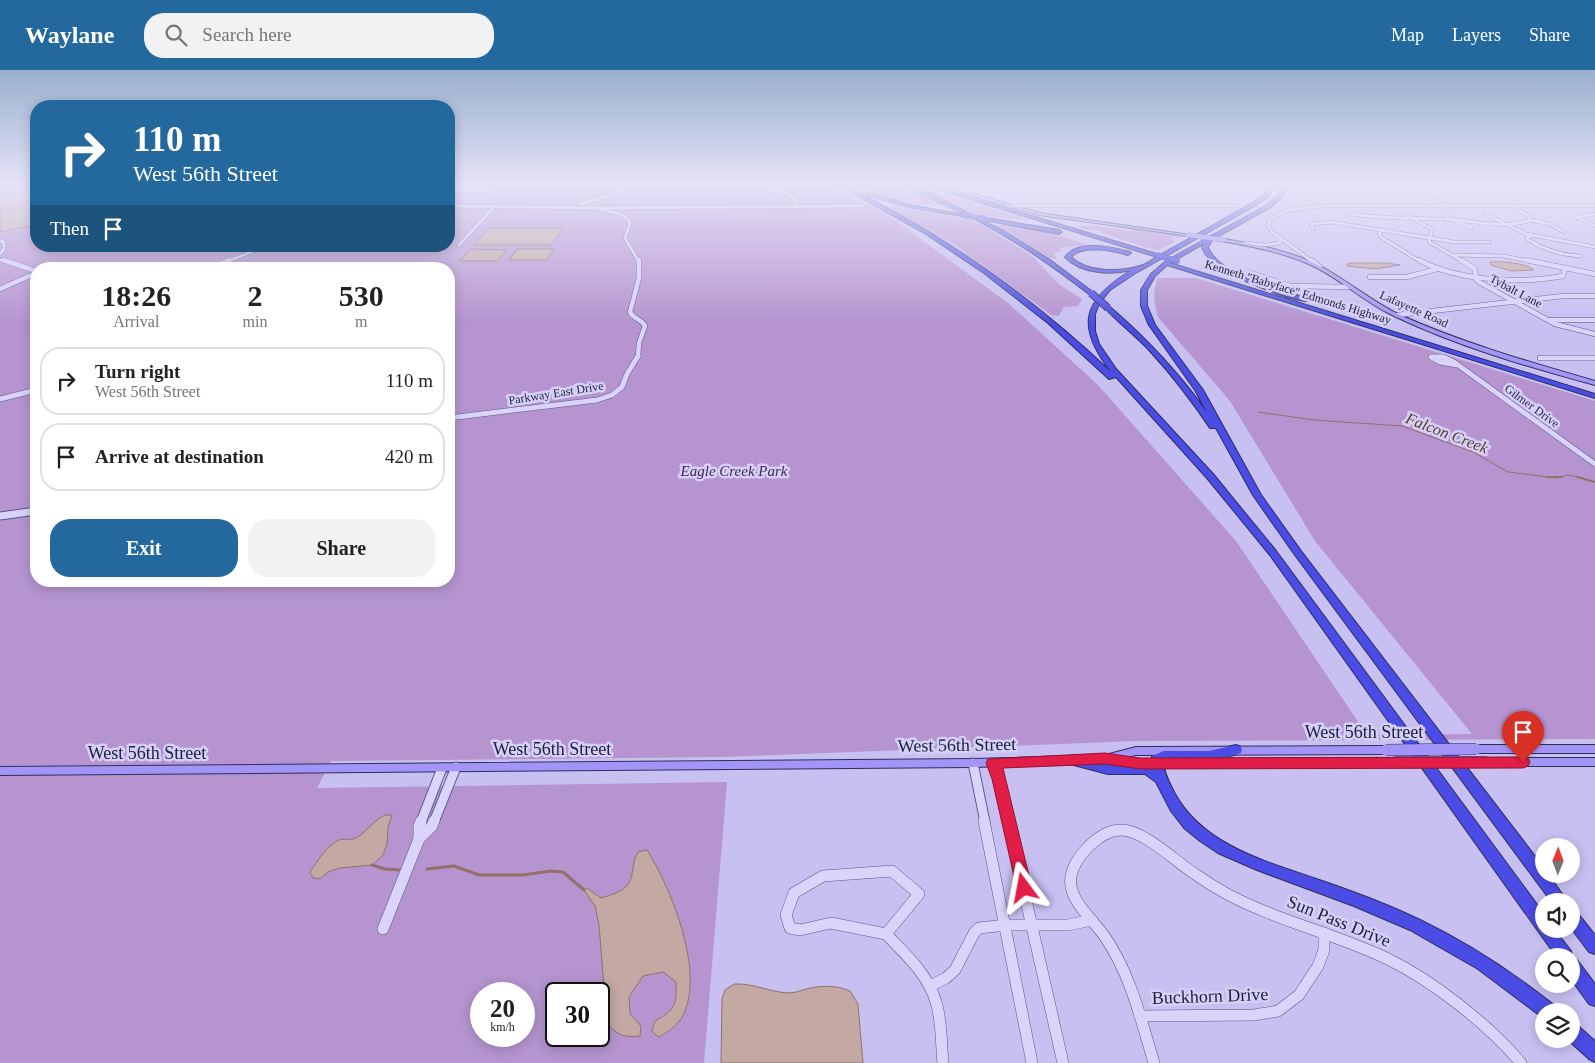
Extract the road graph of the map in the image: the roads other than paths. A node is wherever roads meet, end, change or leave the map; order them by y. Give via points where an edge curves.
1 (471, 231) edge
2 (626, 231) edge
3 (925, 231) edge
4 (1001, 231) edge
5 (1056, 231) edge
6 (1079, 231) edge
7 (1154, 231) edge
8 (1203, 231) edge
9 (1224, 231) edge
10 (1272, 231) edge
11 (1381, 231) edge
12 (1390, 231) edge
13 (1431, 231) edge
14 (1518, 231) edge
15 (1218, 235) junction
16 (1532, 236) junction
17 (1192, 237) junction
18 (1429, 238) junction
19 (1280, 239) junction
20 (0, 241) edge
21 (1231, 242) junction
22 (1489, 242) dead end
23 (458, 245) dead end
24 (1595, 248) edge
25 (251, 252) edge
26 (0, 254) edge
27 (1302, 254) junction
28 (1451, 255) junction
29 (1144, 256) junction
30 (1580, 256) dead end
31 (0, 260) edge
32 (225, 262) edge
33 (1320, 268) junction
34 (1437, 269) junction
35 (1565, 269) junction
36 (30, 270) edge
37 (1251, 272) dead end
38 (1329, 273) junction
39 (1595, 274) edge
40 (30, 275) edge
41 (1475, 276) junction
42 (1370, 277) dead end
43 (1348, 287) junction
44 (0, 289) edge
45 (1595, 296) edge
46 (1515, 302) junction
47 (1397, 315) junction
48 (1548, 320) junction
49 (1595, 320) edge
50 (1390, 328) junction
51 (1595, 334) edge
52 (1540, 358) dead end
53 (1595, 358) edge
54 (1457, 365) dead end
55 (1595, 383) edge
56 (1595, 390) edge
57 (30, 391) edge
58 (1595, 396) edge
59 (0, 398) edge
60 (1146, 407) junction
61 (455, 417) edge
62 (1595, 464) edge
63 (1246, 477) junction
64 (30, 511) edge
65 (0, 516) edge
66 (1476, 749) joint
67 (1595, 749) edge
68 (1236, 750) junction
69 (1386, 750) joint
70 (1105, 758) junction
71 (1075, 760) junction
72 (1394, 762) joint
73 (1595, 762) edge
74 (972, 763) junction
75 (993, 763) junction
76 (1156, 763) junction
77 (442, 768) junction
78 (456, 768) junction
79 (0, 771) edge
80 (1162, 781) junction
81 (419, 839) junction
82 (1554, 893) edge
83 (1535, 916) edge
84 (1092, 920) junction
85 (1006, 925) junction
86 (1032, 925) junction
87 (1580, 928) edge
88 (383, 929) dead end
89 (1324, 933) junction
90 (886, 934) junction
91 (1595, 947) edge
92 (1580, 977) edge
93 (930, 986) junction
94 (1595, 998) edge
95 (1537, 1003) edge
96 (1140, 1016) junction
97 (1580, 1039) edge
98 (1595, 1053) edge
99 (943, 1063) edge
100 (1032, 1063) edge
101 (1062, 1063) edge
102 (1154, 1063) edge
103 (1521, 1063) edge

1 - 23 street
2 - 61 street, Parkway East Drive via 625,238 640,266 630,312 645,326 638,358 622,387 597,400
3 - 60 highway via 993,277 1057,327
4 - 63 highway, bridge via 1058,268 1144,341 1182,382
5 - 29 highway, Kenneth "Babyface" Edmonds Highway, bridge
6 - 50 highway, Kenneth "Babyface" Edmonds Highway, bridge
7 - 17 main road, Lafayette Road
8 - 17 highway
9 - 15 highway
10 - 19 street
11 - 34 street via 1381,237
12 - 18 street
13 - 18 street, Tybalt Lane
14 - 16 street
15 - 50 highway via 1206,245 1205,252 1212,261 1226,269
15 - 63 highway via 1155,272 1144,288 1143,303 1150,321 1199,390
16 - 24 street
16 - 30 street via 1527,239 1550,251
17 - 21 main road, Lafayette Road, bridge
17 - 29 highway via 1125,271 1086,268 1072,262 1068,256 1076,251 1096,248
17 - 60 highway via 1113,285 1094,309 1092,331 1099,350
18 - 22 street
18 - 28 street, Tybalt Lane via 1430,243
19 - 21 street via 1280,242 1270,245
19 - 27 street
20 - 26 street via 4,242 4,249
21 - 33 main road, Lafayette Road via 1283,253
25 - 32 street
27 - 33 street
27 - 38 street
28 - 35 street via 1504,256
28 - 41 street, Tybalt Lane via 1473,267
29 - 58 highway, Kenneth "Babyface" Edmonds Highway
31 - 36 street
33 - 38 main road, Lafayette Road
34 - 41 street
34 - 42 street via 1407,277
35 - 39 street
35 - 41 street via 1563,276 1554,278
37 - 43 street via 1290,286
38 - 43 main road, Lafayette Road
40 - 44 street
41 - 46 street, Tybalt Lane via 1478,282
43 - 47 main road, Lafayette Road
45 - 46 street
46 - 47 street
46 - 48 street, Tybalt Lane
47 - 55 main road, Lafayette Road via 1441,333
48 - 49 street
48 - 51 street, Tybalt Lane
50 - 56 highway, Kenneth "Babyface" Edmonds Highway
52 - 53 street
54 - 62 street, Gilmer Drive
57 - 59 street
60 - 83 highway via 1210,476 1278,559
63 - 82 highway via 1316,578
64 - 65 street
66 - 67 main road, West 56th Street
66 - 69 main road, West 56th Street, bridge
68 - 69 main road, West 56th Street
68 - 70 main road, West 56th Street via 1136,751
68 - 76 highway via 1209,756 1164,756
70 - 71 main road, West 56th Street
70 - 76 main road, West 56th Street
71 - 75 main road, West 56th Street
71 - 80 highway via 1108,769 1148,769
72 - 73 main road, West 56th Street, bridge
72 - 76 main road, West 56th Street
74 - 75 main road, West 56th Street
74 - 78 main road, West 56th Street
74 - 85 street
75 - 86 street
76 - 80 highway
77 - 78 main road, West 56th Street
77 - 79 main road, West 56th Street
77 - 81 street via 419,826
78 - 81 street via 432,826
80 - 95 highway via 1180,814 1218,846 1415,925 1488,967
81 - 88 street
84 - 86 street via 1068,925
84 - 89 street, Sun Pass Drive via 1073,891 1072,869 1085,852 1107,833 1116,830 1131,831 1228,894
84 - 96 street via 1122,966
85 - 86 street
85 - 93 street via 979,928 955,970
85 - 100 street
86 - 101 street
87 - 91 highway
89 - 96 street, Buckhorn Drive via 1324,950 1318,966 1299,995 1278,1011 1254,1015
89 - 103 street, Sun Pass Drive via 1388,959 1425,981 1490,1029
90 - 90 street via 831,923 800,930 790,928 786,915 794,893 823,876 892,872 919,894
90 - 93 street
92 - 94 highway
93 - 99 street via 936,1003
96 - 102 street
97 - 98 highway

